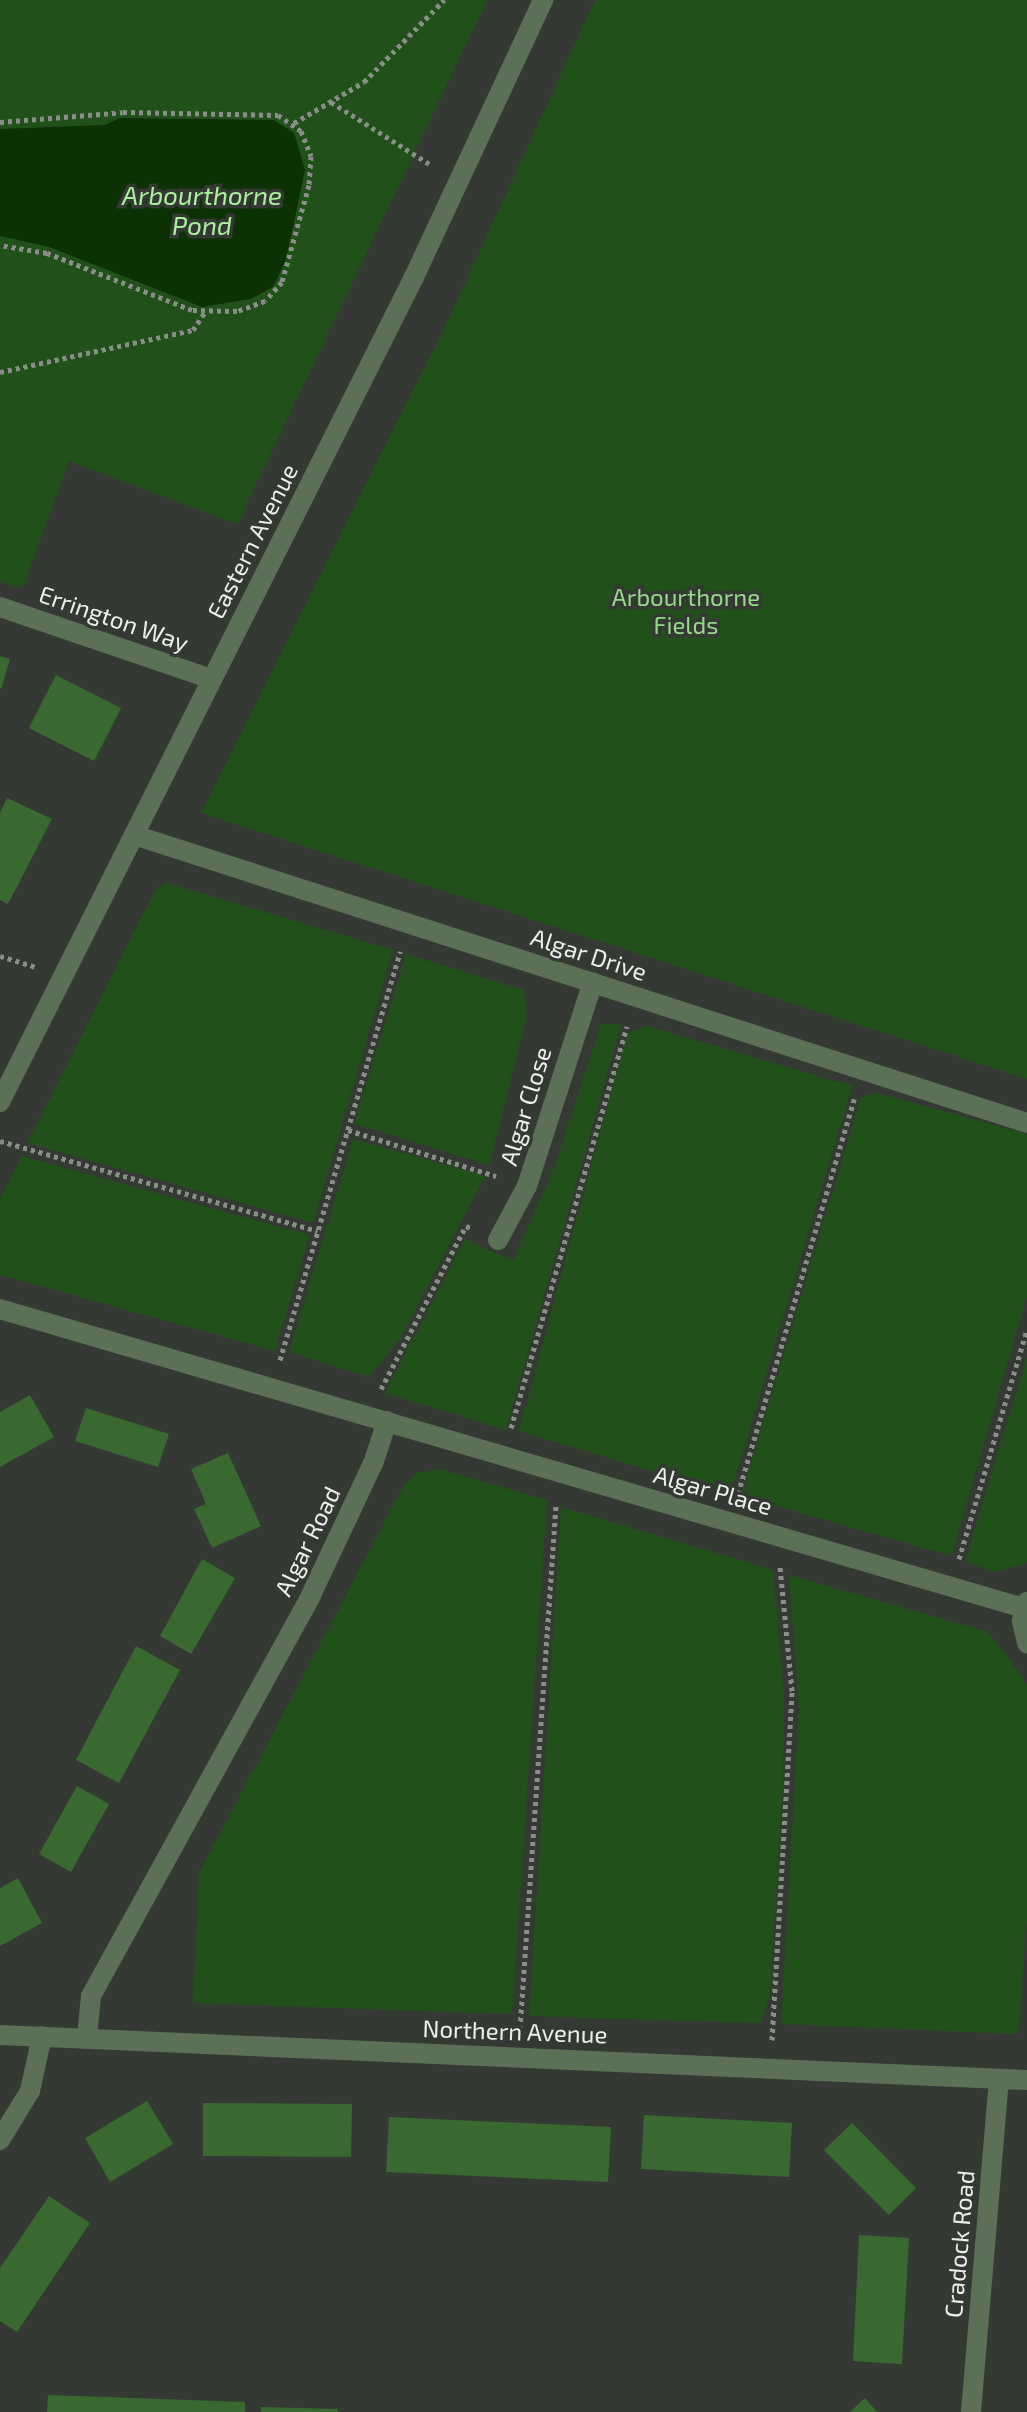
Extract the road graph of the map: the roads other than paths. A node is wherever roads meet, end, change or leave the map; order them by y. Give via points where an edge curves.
1 (543, 0) edge
2 (0, 607) edge
3 (211, 679) junction
4 (134, 835) junction
5 (593, 982) junction
6 (0, 1102) edge
7 (1027, 1123) edge
8 (498, 1240) road end
9 (0, 1309) edge
10 (377, 1418) junction
11 (1026, 1605) edge
12 (1027, 1643) edge
13 (0, 2035) edge
14 (42, 2036) junction
15 (87, 2038) junction
16 (999, 2080) junction
17 (1027, 2080) edge
18 (0, 2140) edge
19 (971, 2412) edge

1 - 3 street, Eastern Avenue via 407,291
2 - 3 street, Errington Way
3 - 4 street, Eastern Avenue
4 - 5 street, Algar Drive
4 - 6 street, Eastern Avenue
5 - 7 street, Algar Drive
5 - 8 street, Algar Close via 527,1186
9 - 10 street
10 - 11 street, Algar Place
10 - 15 street, Algar Road via 374,1461 311,1595 91,1996
11 - 12 street, Algar Place
13 - 14 street, Northern Avenue
14 - 15 street, Northern Avenue
14 - 18 street via 30,2091
15 - 16 street, Northern Avenue
16 - 17 street, Northern Avenue
16 - 19 street, Cradock Road

